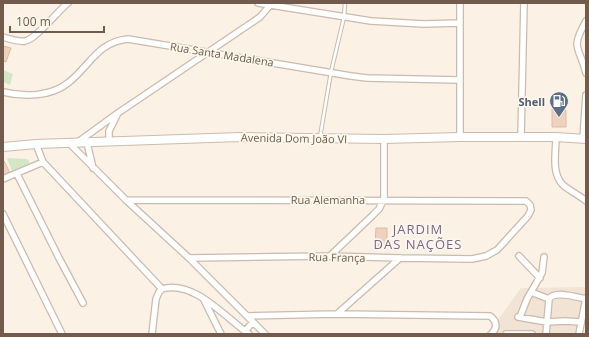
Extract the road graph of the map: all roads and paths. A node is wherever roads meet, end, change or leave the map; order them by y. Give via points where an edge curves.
1 (68, 3) edge
2 (258, 3) edge
3 (345, 3) edge
4 (460, 3) edge
5 (524, 3) edge
6 (272, 4) edge
7 (344, 17) junction
8 (586, 22) edge
9 (460, 23) junction
10 (3, 37) edge
11 (209, 52) junction
12 (331, 72) junction
13 (586, 73) edge
14 (459, 80) junction
15 (3, 92) edge
16 (586, 95) edge
17 (118, 113) junction
18 (97, 129) junction
19 (109, 131) junction
20 (460, 137) junction
21 (521, 137) junction
22 (556, 137) junction
23 (320, 138) junction
24 (584, 138) edge
25 (384, 139) junction
26 (109, 142) junction
27 (73, 143) junction
28 (87, 143) junction
29 (36, 144) junction
30 (3, 146) edge
31 (43, 162) junction
32 (94, 169) junction
33 (18, 174) junction
34 (3, 179) edge
35 (384, 199) junction
36 (126, 200) junction
37 (586, 201) edge
38 (530, 205) joint
39 (3, 214) edge
40 (330, 256) junction
41 (519, 256) dead end
42 (189, 258) junction
43 (400, 258) junction
44 (544, 258) dead end
45 (540, 278) junction
46 (162, 289) junction
47 (531, 292) junction
48 (203, 298) junction
49 (549, 299) junction
50 (586, 299) edge
51 (83, 303) dead end
52 (337, 314) junction
53 (248, 316) junction
54 (253, 322) junction
55 (547, 322) junction
56 (581, 322) junction
57 (247, 333) edge
58 (62, 334) edge
59 (152, 334) edge
60 (221, 334) edge
61 (265, 334) edge
62 (491, 334) edge
63 (506, 334) edge
64 (532, 334) edge
65 (546, 334) edge
66 (579, 334) edge

1 - 10 street via 31,40
2 - 6 street
3 - 7 lane
4 - 9 street
5 - 21 street
6 - 7 street
6 - 11 street via 260,17
7 - 9 street via 371,21
7 - 12 lane
8 - 13 street via 576,46
9 - 14 street
11 - 12 street, Rua Santa Madalena
11 - 15 street, Rua Santa Madalena via 128,39 120,40 103,48 68,83 52,92 18,95
11 - 17 street
12 - 14 street, Rua Santa Madalena via 367,78
12 - 23 lane
14 - 20 street
16 - 24 street
17 - 18 street
17 - 19 street
18 - 19 street
18 - 27 street
19 - 26 street
20 - 21 street, Avenida Dom João VI
20 - 25 street, Avenida Dom João VI
21 - 22 street, Avenida Dom João VI
22 - 24 street, Avenida Dom João VI
22 - 37 street via 555,163 558,177 563,184
23 - 25 street, Avenida Dom João VI
23 - 26 street, Avenida Dom João VI via 240,137
25 - 35 street
26 - 28 street, Avenida Dom João VI
27 - 28 street, Avenida Dom João VI
27 - 29 street, Avenida Dom João VI
27 - 32 street
28 - 32 street
29 - 30 street, Avenida Dom João VI
29 - 31 street
31 - 33 street
31 - 46 street
32 - 36 street
33 - 34 street
33 - 51 street
35 - 36 street, Rua Alemanha
35 - 38 street, Rua Alemanha via 526,201
35 - 40 street via 379,209
36 - 42 street
38 - 43 street, Rua França via 528,216 497,250 486,256 472,259
39 - 58 street
40 - 42 street, Rua França
40 - 43 street, Rua França
41 - 45 street
42 - 53 street
43 - 52 street
44 - 45 street
45 - 47 street
46 - 48 street via 181,288
46 - 59 street via 156,299
47 - 49 street
47 - 55 street via 519,317
48 - 57 street
48 - 60 street
49 - 50 street via 554,294
49 - 55 street
50 - 56 street
52 - 53 street
52 - 62 street via 490,316 496,324
53 - 54 street
54 - 57 street
54 - 61 street
55 - 56 street
55 - 65 street
56 - 66 street
63 - 64 street

